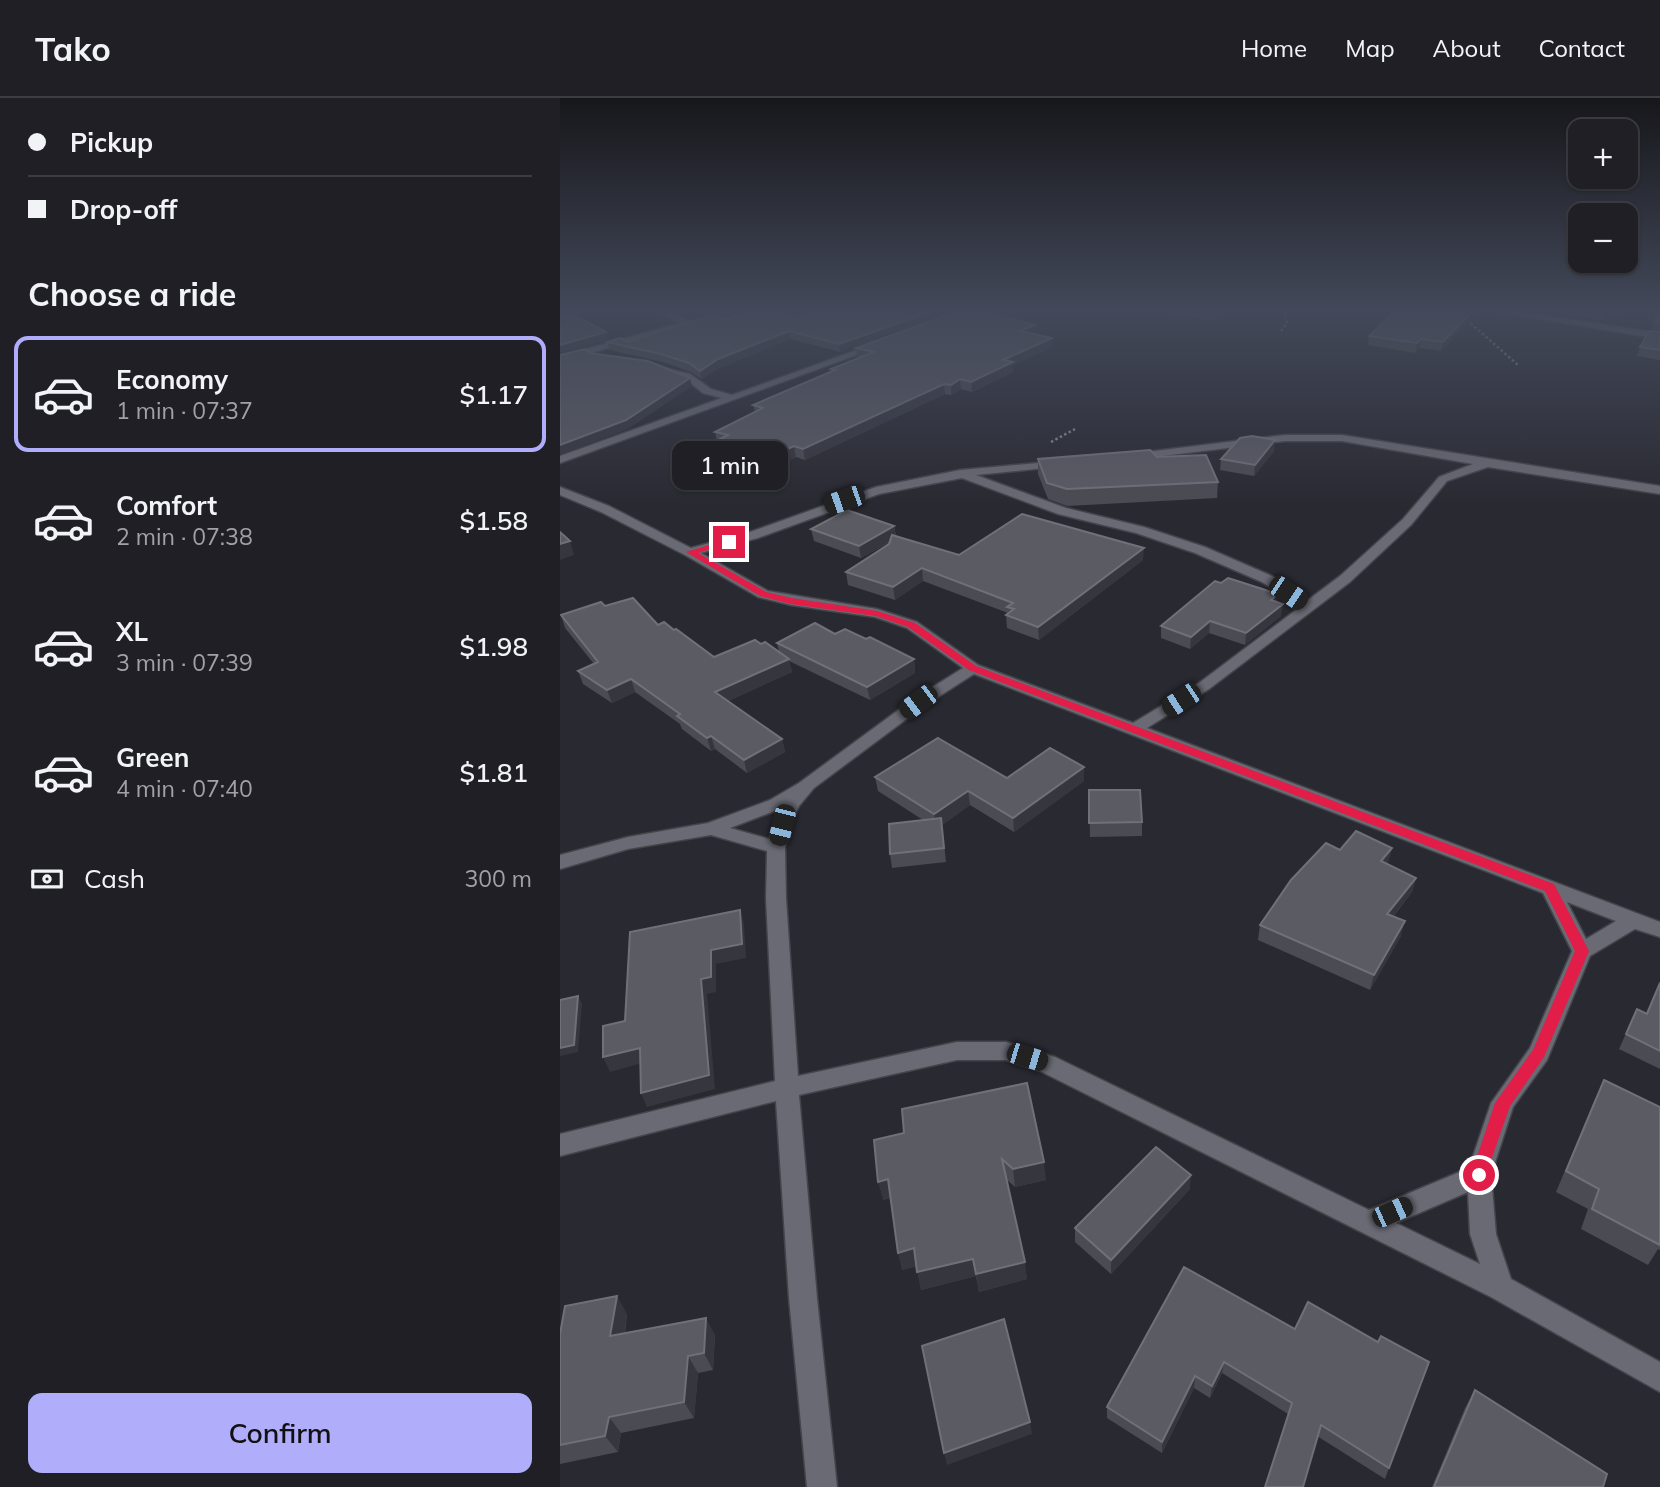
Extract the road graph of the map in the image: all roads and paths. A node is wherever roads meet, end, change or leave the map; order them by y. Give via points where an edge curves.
1 (688, 377) edge
2 (791, 377) edge
3 (733, 398) junction
4 (1121, 458) edge
5 (560, 460) edge
6 (1069, 463) edge
7 (1496, 466) junction
8 (960, 473) junction
9 (1660, 490) edge
10 (560, 491) edge
11 (690, 552) junction
12 (1308, 606) junction
13 (972, 668) junction
14 (1135, 729) junction
15 (808, 784) junction
16 (711, 829) junction
17 (776, 847) junction
18 (560, 862) edge
19 (1550, 888) junction
20 (1634, 920) junction
21 (1660, 930) edge
22 (1582, 951) junction
23 (787, 1088) junction
24 (560, 1145) edge
25 (1479, 1175) junction
26 (1370, 1222) junction
27 (1501, 1288) junction
28 (1660, 1378) edge
29 (822, 1487) edge

1 - 3 street via 707,391
2 - 3 street
3 - 5 street
4 - 7 street via 1285,438 1342,438
6 - 8 street
7 - 9 street
7 - 12 street via 1468,468 1443,479 1407,523
8 - 11 street via 876,491 754,535
8 - 12 street via 1062,511 1200,550 1268,579
10 - 11 street
11 - 13 street via 763,594 877,613 912,625
12 - 14 street via 1204,686
13 - 14 street
13 - 15 street
14 - 19 street
15 - 16 street via 776,804
15 - 17 street via 791,804
16 - 17 street
16 - 18 street via 628,843
17 - 23 street
19 - 20 street
19 - 22 street
20 - 21 street
20 - 22 street
22 - 25 street via 1539,1053 1503,1103
23 - 24 street
23 - 26 street via 957,1051 1006,1051 1048,1063
23 - 29 street
25 - 26 street
25 - 27 street via 1483,1234
26 - 27 street
27 - 28 street

